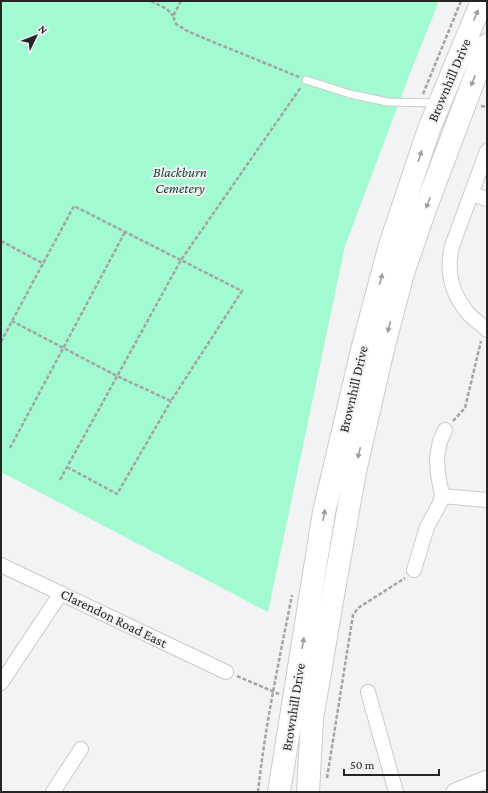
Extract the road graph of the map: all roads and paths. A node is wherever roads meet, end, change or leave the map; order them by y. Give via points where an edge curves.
1 (151, 1) edge
2 (181, 1) edge
3 (482, 1) edge
4 (173, 16) junction
5 (487, 44) edge
6 (306, 80) junction
7 (439, 103) junction
8 (487, 151) edge
9 (471, 194) junction
10 (487, 199) edge
11 (126, 232) junction
12 (1, 241) edge
13 (181, 260) junction
14 (44, 264) junction
15 (12, 321) junction
16 (486, 328) edge
17 (1, 342) edge
18 (64, 347) junction
19 (117, 376) junction
20 (171, 401) junction
21 (444, 430) joint
22 (10, 448) dead end
23 (67, 467) junction
24 (60, 480) dead end
25 (442, 496) junction
26 (487, 500) edge
27 (1, 565) edge
28 (414, 570) joint
29 (61, 593) junction
30 (226, 672) joint
31 (1, 683) edge
32 (368, 692) dead end
33 (294, 700) junction
34 (81, 749) dead end
35 (487, 779) edge
36 (317, 788) edge
37 (53, 792) edge
38 (279, 792) edge
39 (396, 792) edge
40 (455, 792) edge

1 - 4 path via 167,9
2 - 4 path
7 -> 3 highway, Brownhill Drive
4 - 6 path via 176,24 189,32
5 -> 36 highway, Brownhill Drive via 406,266 355,471 312,720
6 - 7 lane via 350,94 388,102
6 - 13 path
33 -> 7 highway, Brownhill Drive via 324,512 363,346 390,245
8 - 9 street
9 - 10 street
9 - 16 street via 452,246 449,260 451,280 458,299 469,314
11 - 13 path
11 - 14 path via 74,206
11 - 18 path
12 - 14 path
13 - 19 path
13 - 20 path via 242,290
14 - 15 path
15 - 17 path
15 - 18 path
16 - 21 path via 465,408
18 - 19 path
18 - 22 path
19 - 20 path
19 - 23 path
20 - 23 path via 117,494
21 - 25 street via 437,457
23 - 24 path
25 - 26 street
25 - 28 street via 427,527
27 - 29 street, Clarendon Road East
28 - 36 path via 358,608 353,615
29 - 30 street, Clarendon Road East
29 - 31 street
30 - 33 path
32 - 39 street
33 - 38 highway, Brownhill Drive
34 - 37 street
35 - 40 street

